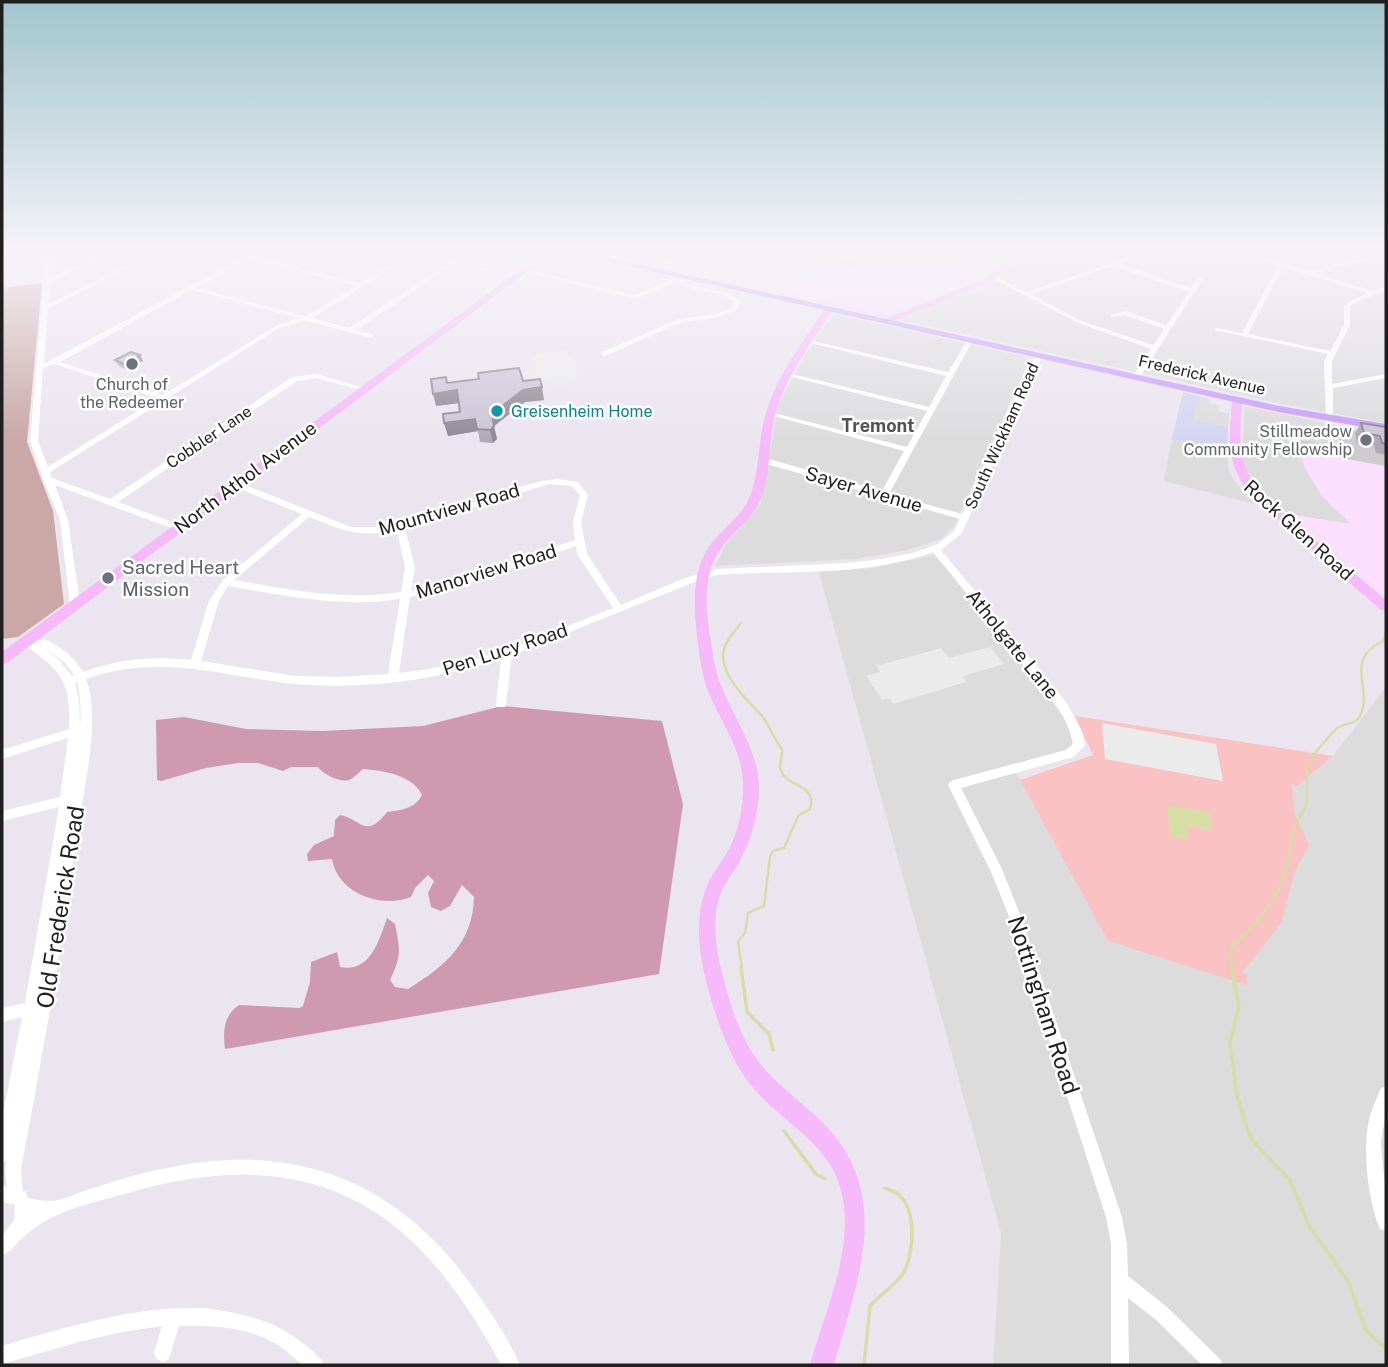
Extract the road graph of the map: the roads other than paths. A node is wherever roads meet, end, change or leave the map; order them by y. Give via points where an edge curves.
1 (45, 314) edge
2 (143, 314) edge
3 (290, 314) edge
4 (313, 314) edge
5 (375, 314) edge
6 (467, 314) edge
7 (725, 314) edge
8 (826, 314) edge
9 (851, 314) edge
10 (903, 314) edge
11 (1064, 314) edge
12 (1112, 314) dead end
13 (1178, 314) edge
14 (1255, 314) edge
15 (1347, 314) edge
16 (306, 318) junction
17 (885, 321) junction
18 (1168, 328) junction
19 (351, 330) junction
20 (1217, 330) dead end
21 (1244, 335) junction
22 (372, 336) dead end
23 (970, 340) junction
24 (808, 342) junction
25 (1155, 348) junction
26 (1331, 353) junction
27 (605, 354) dead end
28 (1039, 355) junction
29 (54, 362) junction
30 (41, 366) junction
31 (788, 375) junction
32 (951, 375) junction
33 (1386, 376) edge
34 (1136, 377) junction
35 (1328, 387) junction
36 (364, 389) junction
37 (164, 398) junction
38 (1237, 400) junction
39 (931, 410) junction
40 (770, 414) junction
41 (1330, 419) junction
42 (1386, 428) edge
43 (909, 450) junction
44 (762, 460) junction
45 (46, 475) junction
46 (235, 484) junction
47 (884, 495) junction
48 (111, 503) junction
49 (308, 513) junction
50 (965, 518) junction
51 (400, 525) junction
52 (177, 527) junction
53 (578, 542) junction
54 (935, 549) junction
55 (701, 578) junction
56 (226, 582) junction
57 (407, 595) junction
58 (75, 604) junction
59 (1386, 607) edge
60 (619, 609) junction
61 (31, 643) junction
62 (507, 651) junction
63 (2, 660) edge
64 (195, 663) junction
65 (393, 678) junction
66 (75, 679) junction
67 (501, 704) dead end
68 (78, 731) junction
69 (1079, 746) joint
70 (2, 754) edge
71 (71, 798) junction
72 (2, 816) edge
73 (39, 1006) junction
74 (2, 1015) edge
75 (1386, 1093) edge
76 (2, 1155) edge
77 (13, 1198) edge
78 (51, 1209) junction
79 (1386, 1223) edge
80 (17, 1231) junction
81 (3, 1248) edge
82 (1120, 1281) junction
83 (173, 1318) junction
84 (163, 1353) dead end
85 (2, 1355) edge
86 (315, 1365) edge
87 (511, 1365) edge
88 (822, 1365) edge
89 (1120, 1365) edge
90 (1214, 1365) edge

1 - 30 street
2 - 29 street
3 - 16 street
4 - 16 street
5 - 19 street
6 - 36 street, North Athol Avenue
7 - 27 street via 681,320
8 - 24 street
9 - 17 main road, Frederick Avenue
10 - 17 street
11 - 25 street
12 - 18 street via 1144,317 1142,321
13 - 18 street
14 - 21 street
15 - 26 street via 1347,325
16 - 19 street
16 - 37 street via 279,326
17 - 23 main road, Frederick Avenue
18 - 25 street
19 - 22 street
20 - 21 street
21 - 26 street
23 - 28 main road, Frederick Avenue
23 - 32 street
24 - 31 street
24 - 32 street
25 - 34 street
26 - 35 street
28 - 34 main road, Frederick Avenue
28 - 50 street, South Wickham Road
29 - 30 street
29 - 37 street
30 - 45 street via 34,440
31 - 39 street
31 - 40 street
32 - 39 street
33 - 35 street
34 - 38 main road, Frederick Avenue
35 - 41 street
36 - 46 street, North Athol Avenue
36 - 48 street, Cobbler Lane via 309,375 290,381
37 - 45 street
38 - 41 main road, Frederick Avenue
38 - 59 street, Rock Glen Road via 1235,462 1241,479
39 - 43 street
40 - 43 street
40 - 44 street
41 - 42 main road, Frederick Avenue
43 - 47 street
44 - 47 street, Sayer Avenue
44 - 55 street via 754,502 716,546
45 - 48 street
45 - 58 street via 64,520
46 - 49 street, Mountview Road
46 - 52 street, North Athol Avenue
47 - 50 street, Sayer Avenue
48 - 52 street
49 - 51 street, Mountview Road via 358,531
49 - 56 street
50 - 54 street, South Wickham Road via 954,538
51 - 53 street, Mountview Road via 545,482 563,481 582,489
51 - 57 street via 410,559
52 - 58 street, North Athol Avenue
53 - 57 street, Manorview Road
53 - 60 street via 587,565
54 - 55 street, Pen Lucy Road via 873,563 718,572
54 - 69 street, Atholgate Lane via 1061,703 1073,722
55 - 60 street, Pen Lucy Road
55 - 88 street via 712,682 746,750 752,776 746,828 718,882 710,909 708,937 714,974 729,1025 752,1074 824,1137 848,1172 855,1194 852,1256
56 - 57 street, Manorview Road via 335,599
56 - 64 street via 214,601
57 - 65 street
58 - 61 street, North Athol Avenue
60 - 62 street, Pen Lucy Road
61 - 63 street, North Athol Avenue
61 - 66 street
62 - 65 street, Pen Lucy Road via 449,670
62 - 67 street
64 - 65 street, Pen Lucy Road via 293,679
64 - 66 street, Pen Lucy Road via 135,662
66 - 68 street, Old Frederick Road
68 - 70 street
68 - 71 street, Old Frederick Road
69 - 82 street, Nottingham Road via 1069,754 954,785 1014,914 1114,1217
71 - 72 street
71 - 73 street, Old Frederick Road
73 - 74 street
73 - 76 street, Old Frederick Road
73 - 77 street, Old Frederick Road via 13,1169
75 - 79 street via 1373,1142
77 - 78 street
77 - 80 street, Old Frederick Road via 23,1220
78 - 80 street
78 - 87 street via 219,1167 279,1169 329,1181 392,1213 440,1255 470,1293
80 - 81 street, Old Frederick Road
82 - 89 street, Nottingham Road
82 - 90 street
83 - 84 street
83 - 85 street via 108,1325
83 - 86 street via 218,1317 254,1325 285,1339

